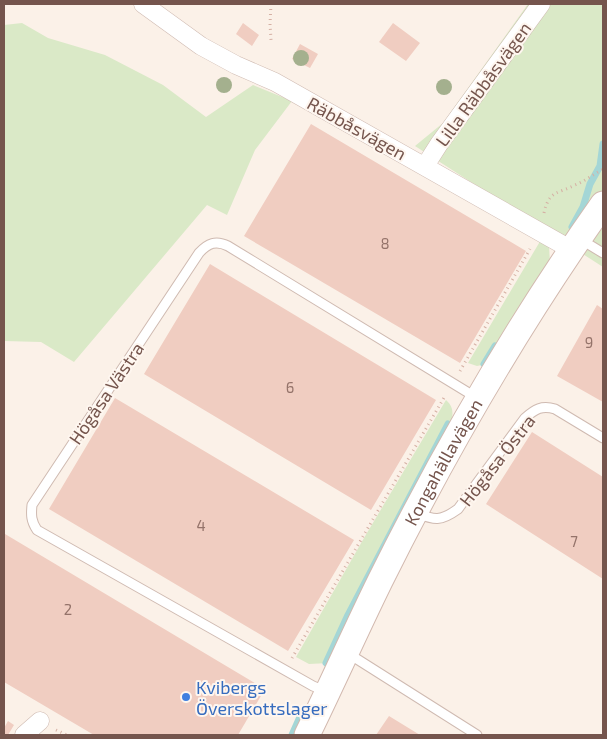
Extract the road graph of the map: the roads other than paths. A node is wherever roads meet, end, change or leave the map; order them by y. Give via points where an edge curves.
1 (143, 4) edge
2 (541, 4) edge
3 (425, 166) junction
4 (603, 204) edge
5 (576, 244) junction
6 (603, 253) edge
7 (478, 399) junction
8 (603, 438) edge
9 (415, 513) junction
10 (346, 652) junction
11 (328, 692) junction
12 (40, 721) dead end
13 (24, 735) edge
14 (307, 735) edge
15 (477, 735) edge

1 - 3 street, Räbbåsvägen via 200,46 275,82
2 - 3 street, Lilla Räbbåsvägen
3 - 5 street, Räbbåsvägen via 540,230
4 - 5 street, Kongahällavägen
5 - 6 lane
5 - 7 street, Kongahällavägen
7 - 9 street, Kongahällavägen
7 - 11 lane, Högåsa Västra via 228,246 221,242 212,243 199,253 32,505 31,514 37,530
8 - 9 lane, Högåsa Östra via 554,409 540,408 526,418 458,509 434,520
9 - 10 street, Kongahällavägen
10 - 11 street, Kongahällavägen
10 - 15 lane
11 - 14 street, Kongahällavägen
12 - 13 street

